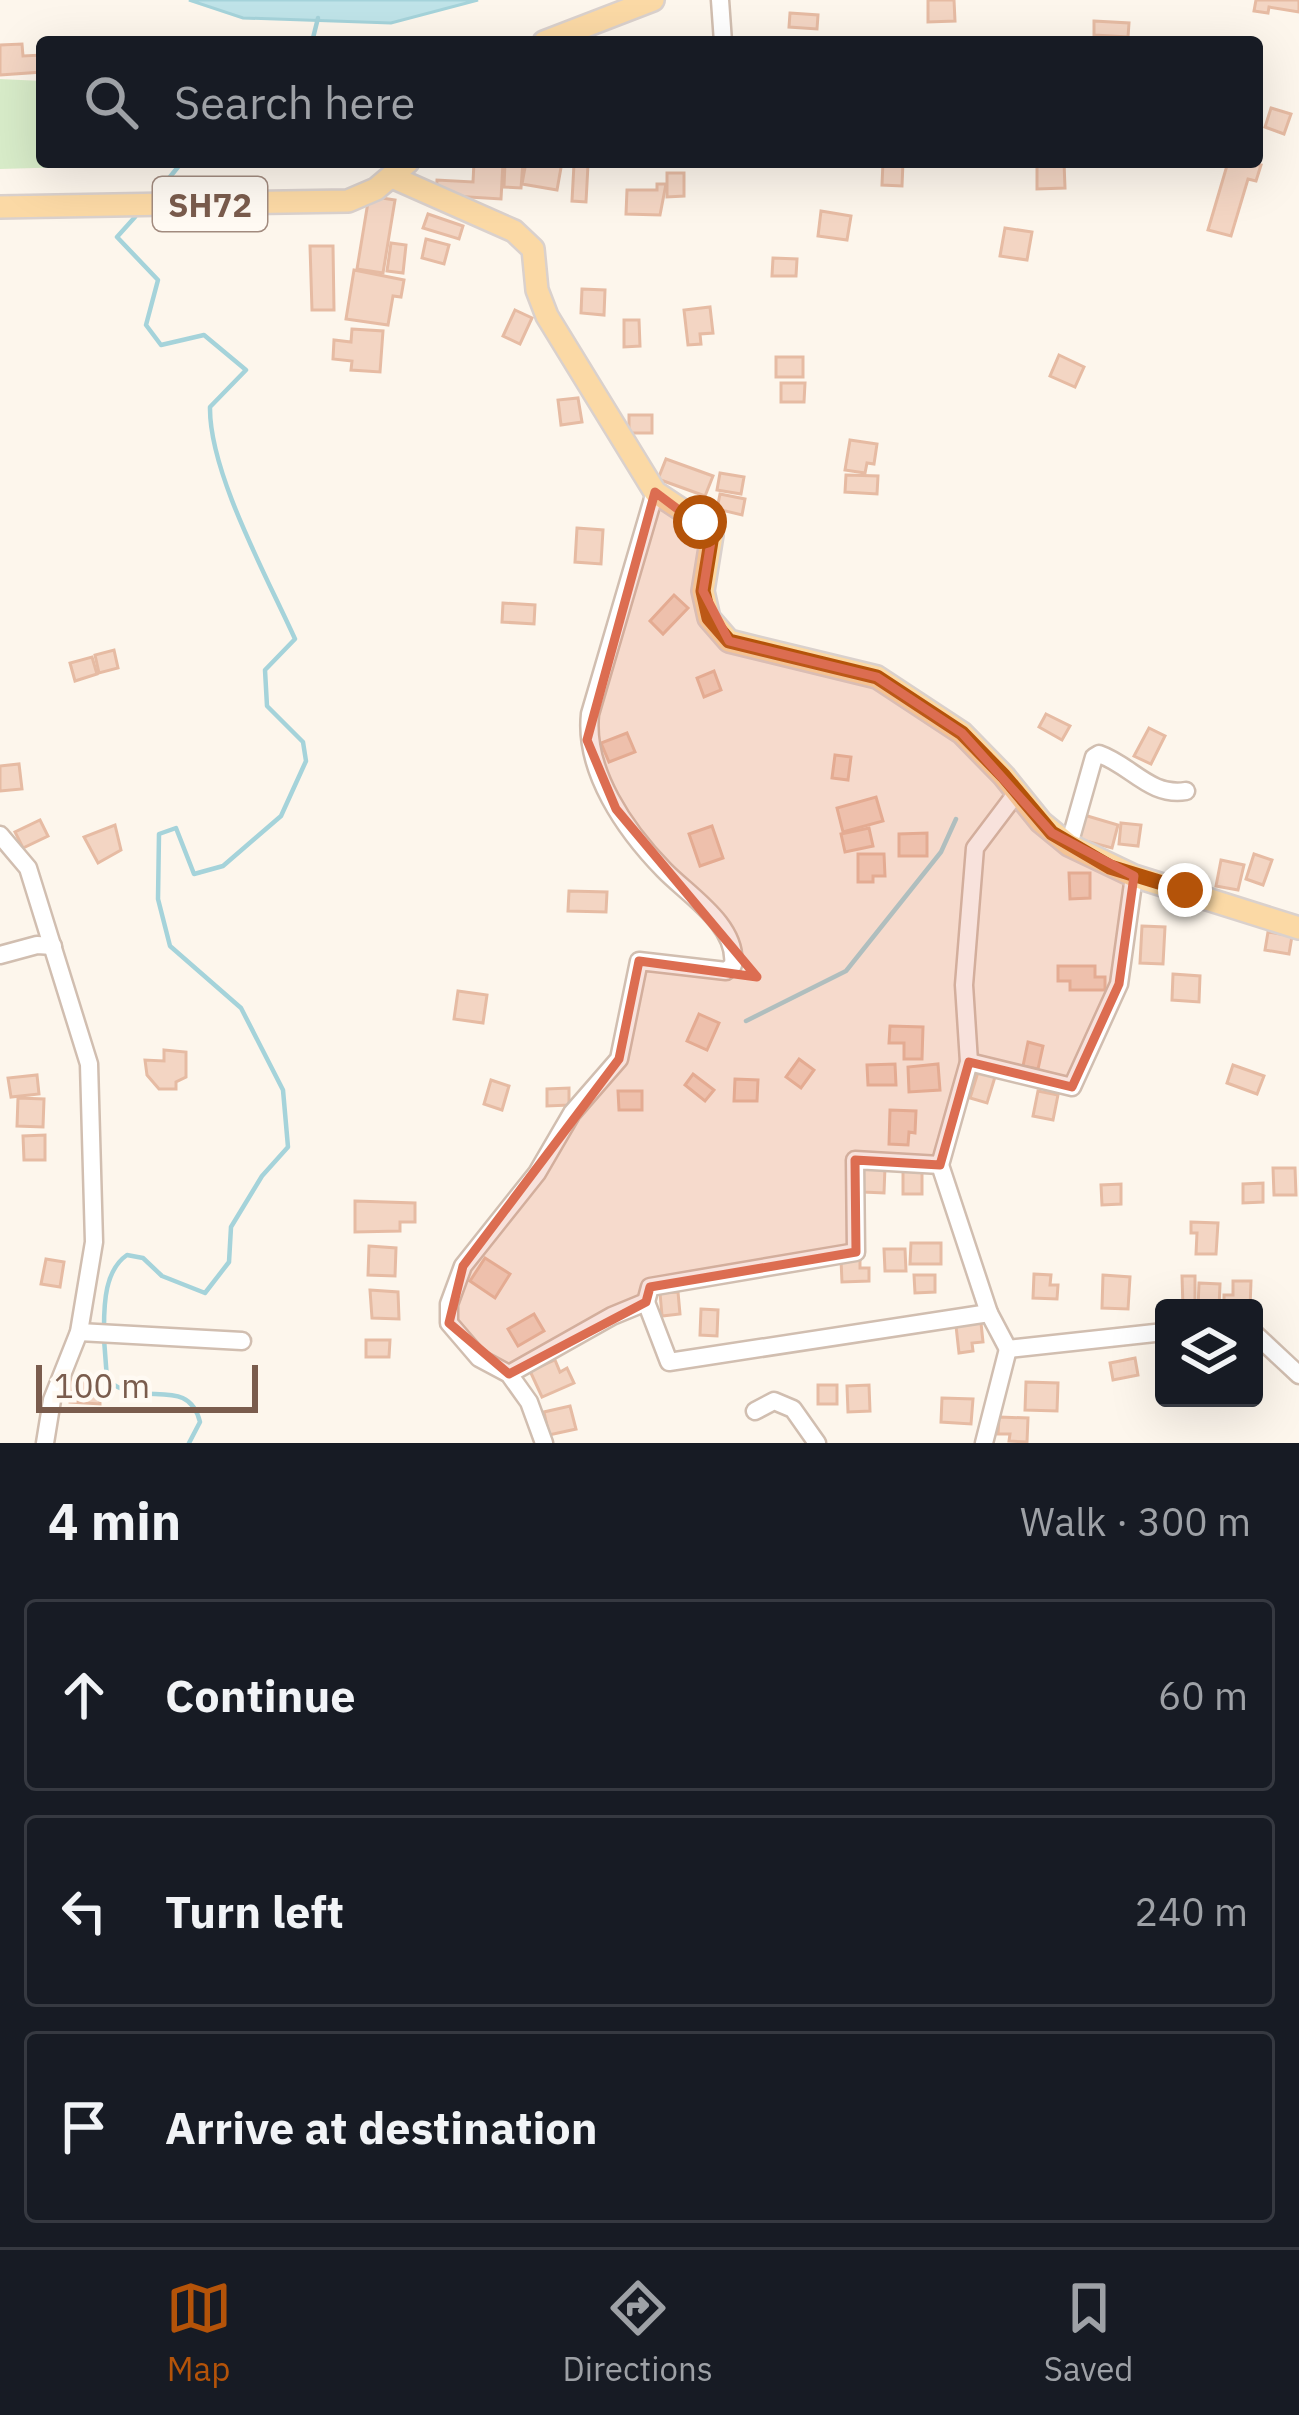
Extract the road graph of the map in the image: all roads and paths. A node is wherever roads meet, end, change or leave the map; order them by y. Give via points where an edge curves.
1 (653, 0) edge
2 (720, 0) edge
3 (560, 36) edge
4 (723, 36) edge
5 (400, 169) edge
6 (0, 206) edge
7 (656, 492) junction
8 (1018, 790) junction
9 (1186, 791) dead end
10 (0, 835) edge
11 (1069, 844) junction
12 (1134, 875) junction
13 (1299, 928) edge
14 (53, 946) junction
15 (0, 955) edge
16 (969, 1062) junction
17 (940, 1165) junction
18 (646, 1301) junction
19 (989, 1313) junction
20 (87, 1333) junction
21 (1155, 1333) edge
22 (242, 1341) dead end
23 (1263, 1341) edge
24 (1008, 1349) junction
25 (509, 1374) junction
26 (1299, 1375) edge
27 (754, 1412) dead end
28 (45, 1443) edge
29 (544, 1443) edge
30 (817, 1443) edge
31 (984, 1443) edge

1 - 3 main road
2 - 4 street
5 - 6 main road, SH72 via 348,201
5 - 7 main road via 533,249 547,316
7 - 8 main road via 712,535 703,591 709,618 729,641 877,677 962,733
7 - 25 street via 587,740 616,808 730,939 733,965 726,971 639,961 613,1070 572,1113 537,1173 463,1267 449,1324 478,1358
8 - 11 main road
8 - 16 street via 975,848 964,986
9 - 11 street via 1154,789 1099,754
10 - 14 street via 28,868
11 - 12 main road
12 - 13 main road
12 - 16 street via 1119,984 1072,1088
14 - 15 street
14 - 20 street via 88,1064 94,1242
16 - 17 street
17 - 18 street via 855,1160 856,1252 650,1287
17 - 19 street
18 - 19 street via 668,1362
18 - 25 street
19 - 24 street
20 - 22 street
20 - 28 street via 52,1400
21 - 24 street
23 - 26 street
24 - 31 street
25 - 29 street via 530,1402
27 - 30 street via 774,1401 793,1409

